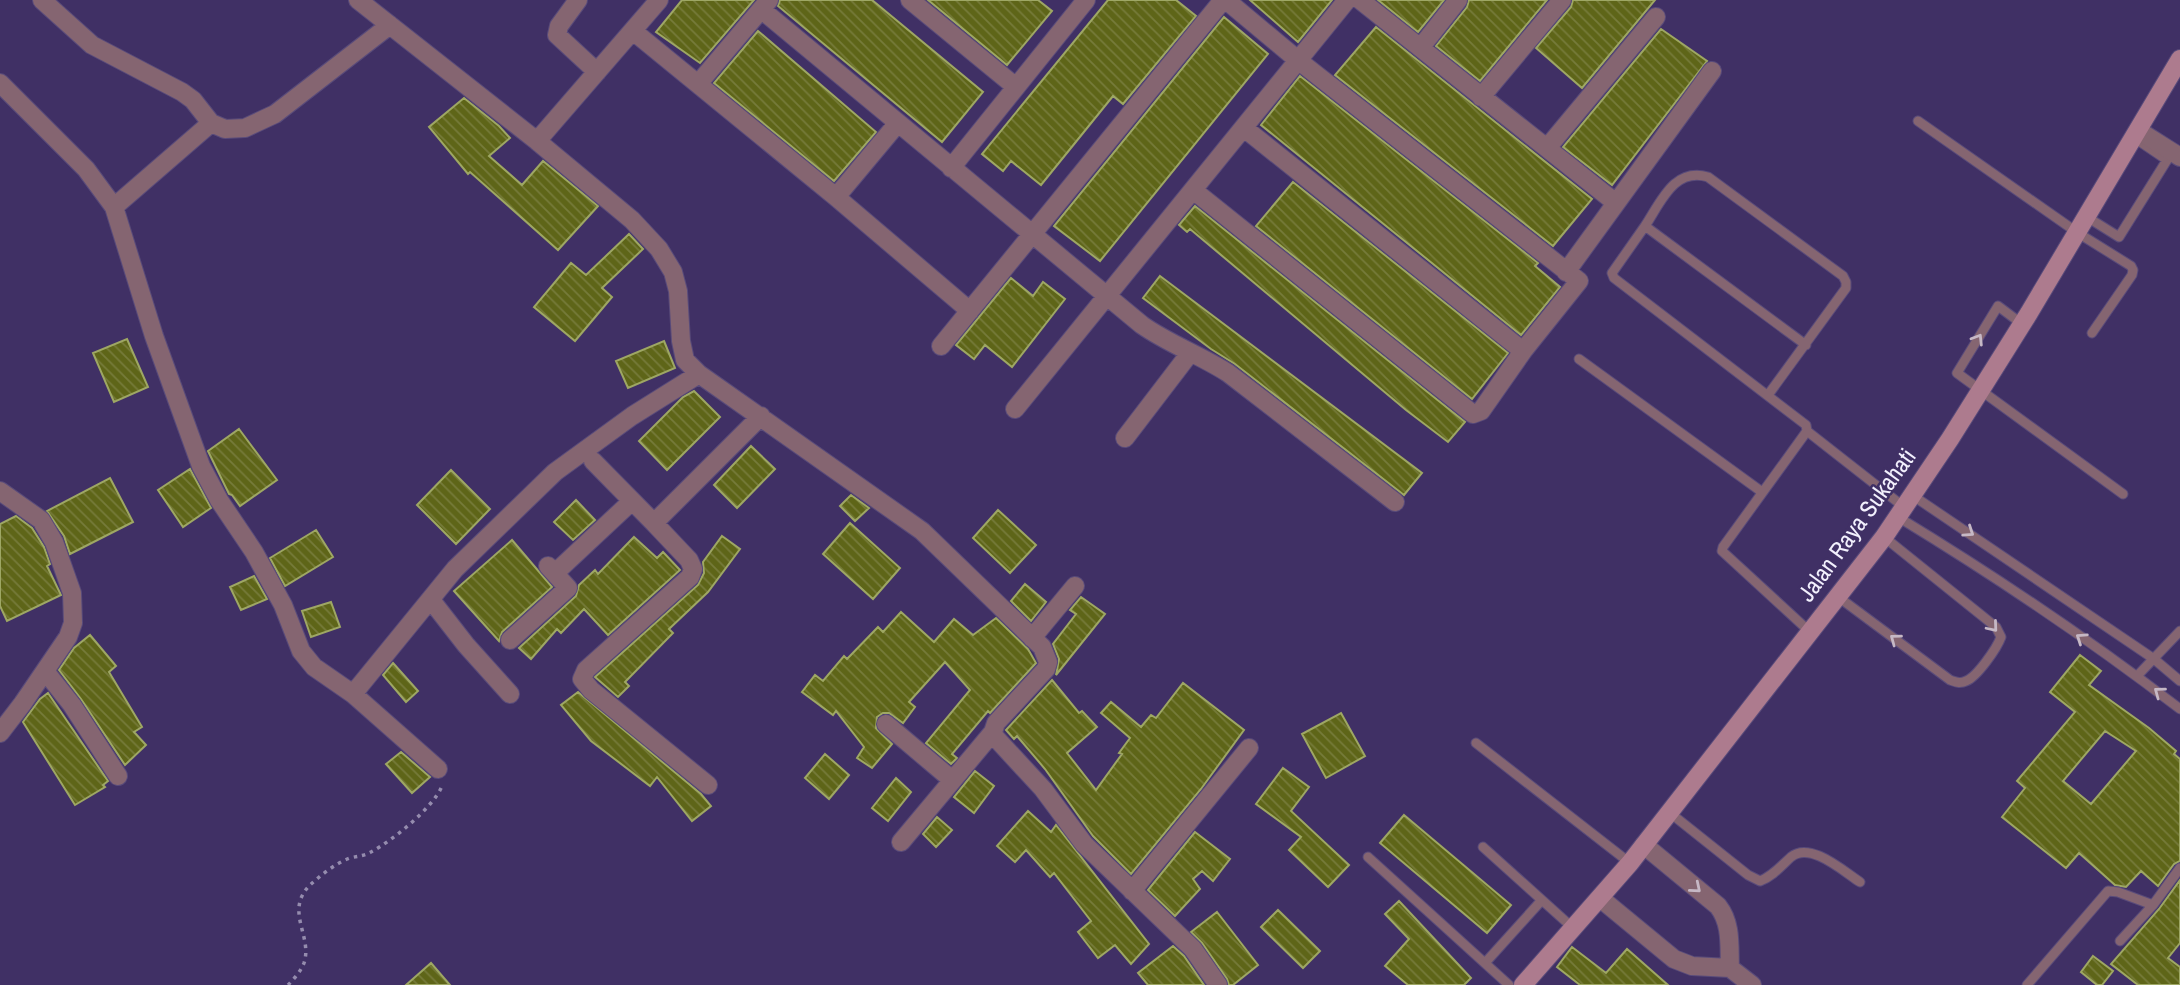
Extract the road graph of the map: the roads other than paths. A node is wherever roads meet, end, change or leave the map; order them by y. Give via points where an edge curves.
1 (42, 0) edge
2 (358, 0) edge
3 (578, 0) edge
4 (659, 0) edge
5 (910, 0) edge
6 (1225, 0) edge
7 (1347, 0) edge
8 (1360, 0) edge
9 (1458, 0) edge
10 (1562, 0) edge
11 (1076, 4) edge
12 (766, 5) edge
13 (1656, 17) dead end
14 (390, 25) junction
15 (633, 31) junction
16 (1421, 47) junction
17 (2180, 59) edge
18 (1299, 61) junction
19 (1712, 71) dead end
20 (597, 72) junction
21 (0, 83) edge
22 (698, 84) junction
23 (1016, 87) junction
24 (1481, 97) junction
25 (1918, 121) dead end
26 (211, 123) junction
27 (897, 124) junction
28 (1244, 128) junction
29 (2137, 135) junction
30 (537, 141) junction
31 (1547, 148) junction
32 (2180, 157) edge
33 (951, 168) junction
34 (1193, 190) junction
35 (836, 197) junction
36 (1616, 203) junction
37 (114, 207) junction
38 (2082, 225) junction
39 (1645, 226) junction
40 (1032, 234) junction
41 (1566, 272) junction
42 (1106, 295) junction
43 (970, 310) junction
44 (2022, 324) junction
45 (2092, 333) dead end
46 (1806, 345) junction
47 (941, 346) dead end
48 (1523, 351) junction
49 (1190, 353) junction
50 (1579, 359) dead end
51 (699, 374) junction
52 (1981, 390) junction
53 (1768, 395) junction
54 (1015, 409) dead end
55 (761, 416) junction
56 (1807, 431) junction
57 (1125, 438) dead end
58 (593, 461) dead end
59 (0, 491) edge
60 (1762, 492) junction
61 (2123, 494) dead end
62 (632, 501) junction
63 (1395, 502) dead end
64 (1905, 506) junction
65 (654, 523) junction
66 (1884, 537) junction
67 (1075, 586) dead end
68 (1837, 596) junction
69 (431, 600) junction
70 (1809, 631) junction
71 (2180, 631) edge
72 (1032, 638) junction
73 (510, 640) dead end
74 (2154, 659) junction
75 (45, 671) junction
76 (2137, 676) junction
77 (2180, 681) edge
78 (352, 694) junction
79 (510, 694) dead end
80 (2180, 709) edge
81 (886, 724) dead end
82 (993, 732) junction
83 (0, 733) edge
84 (1476, 743) dead end
85 (1249, 748) dead end
86 (438, 769) road end
87 (118, 776) dead end
88 (951, 779) junction
89 (708, 785) dead end
90 (1669, 812) junction
91 (901, 842) dead end
92 (1644, 845) junction
93 (1483, 847) dead end
94 (1368, 857) dead end
95 (1630, 863) junction
96 (2180, 868) edge
97 (1860, 882) dead end
98 (1132, 891) junction
99 (1600, 898) junction
100 (1541, 901) junction
101 (2153, 905) junction
102 (1573, 928) junction
103 (2120, 941) dead end
104 (1485, 963) junction
105 (1730, 968) junction
106 (1218, 985) edge
107 (1509, 985) edge
108 (1523, 985) edge
109 (1752, 985) edge
110 (2027, 985) edge

1 - 26 street via 92,45 193,100
2 - 14 street
3 - 20 street via 557,35
4 - 15 street
5 - 23 street
6 - 18 street
6 - 40 street
7 - 18 street
8 - 16 street
9 - 16 street
10 - 24 street
11 - 23 street
12 - 22 street
12 - 27 street
13 - 31 street
14 - 26 street via 275,114 245,128 225,129
14 - 30 street
15 - 20 street
15 - 22 street
16 - 24 street
17 - 29 main road, Jalan Raya Sukahati
18 - 28 street
18 - 41 street
19 - 36 street
20 - 30 street
21 - 37 street via 86,169
22 - 35 street
23 - 33 street
24 - 31 street
25 - 38 lane
26 - 37 street
27 - 33 street
27 - 35 street
28 - 34 street
28 - 48 street
29 - 32 street
29 - 38 main road, Jalan Raya Sukahati
29 - 38 lane via 2167,160 2119,237
30 - 51 street via 632,220 659,249 673,271 678,291 685,360
31 - 36 street
33 - 40 street
34 - 42 street
34 - 48 street via 1472,414 1481,411
35 - 43 street
36 - 41 street
37 - 78 street via 201,466 260,562 301,651 314,667
38 - 44 main road, Jalan Raya Sukahati
38 - 45 lane via 2133,270
39 - 46 lane
39 - 46 lane via 1673,184 1697,174 1708,177 1843,276 1846,288
39 - 53 lane via 1612,273 1614,278
40 - 42 street
40 - 43 street
41 - 48 street via 1579,281
42 - 49 street via 1157,336
42 - 54 street
43 - 47 street
44 - 52 main road, Jalan Raya Sukahati
52 -> 44 lane via 1957,373 1998,306
46 - 53 lane
49 - 57 street
49 - 63 street via 1228,373
50 - 60 lane
51 - 55 street
51 - 69 street via 555,472 455,569
52 - 61 lane
52 - 64 main road, Jalan Raya Sukahati
53 - 56 lane via 1806,425
55 - 65 street
55 - 72 street via 922,531
56 - 60 lane
56 - 64 lane
58 - 62 street
59 - 75 street via 41,520 72,593 73,623
60 - 70 lane via 1722,551
62 - 65 street
62 - 73 street via 552,569 568,588
64 - 66 main road, Jalan Raya Sukahati
64 -> 74 lane
76 -> 64 lane via 1960,555
65 - 89 street via 689,560 690,577 586,670 582,679
66 - 68 main road, Jalan Raya Sukahati
66 -> 68 lane via 1996,627 2001,636 1998,647 1969,680 1959,683
67 - 72 street
68 - 70 main road, Jalan Raya Sukahati
69 - 78 street
69 - 79 street
70 - 90 main road, Jalan Raya Sukahati
71 - 74 lane
72 - 82 street via 1047,654 1046,669
74 - 76 lane
74 - 77 lane
75 - 83 street
75 - 87 street
80 -> 76 lane
78 - 86 street
81 - 88 street
82 - 88 street
82 - 98 street via 1084,844
84 - 95 lane
85 - 98 street
88 - 91 street
90 - 92 main road, Jalan Raya Sukahati
90 - 97 lane via 1760,881 1803,851 1813,852
92 - 95 main road, Jalan Raya Sukahati
92 -> 105 street via 1726,916
93 - 100 lane
94 - 104 lane
95 - 99 main road, Jalan Raya Sukahati
96 - 101 lane
98 - 106 street via 1193,949
99 - 102 main road, Jalan Raya Sukahati
99 - 105 street via 1674,959 1692,966
100 - 102 lane
100 - 104 lane
101 - 103 lane
101 - 110 lane via 2108,891
102 - 108 main road, Jalan Raya Sukahati
104 - 107 lane
105 - 109 street

